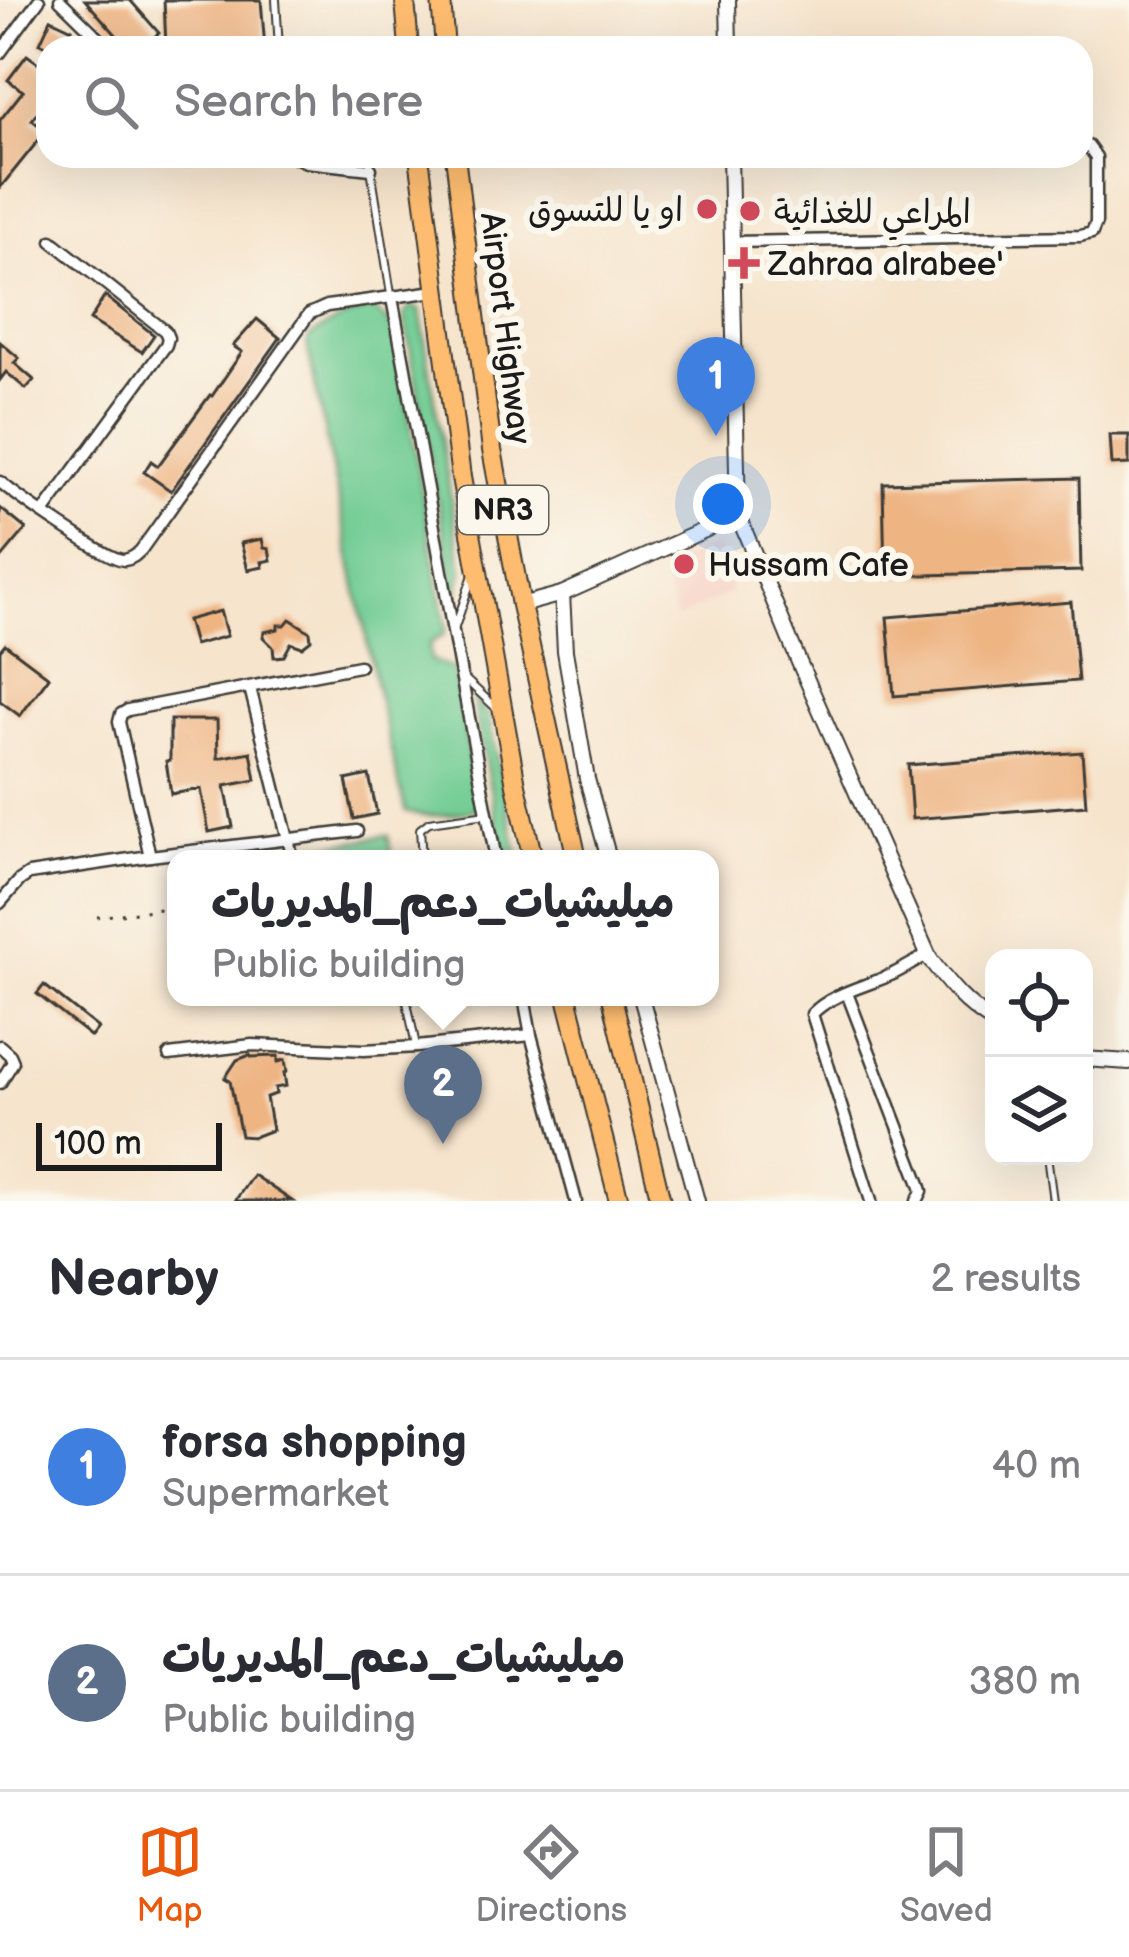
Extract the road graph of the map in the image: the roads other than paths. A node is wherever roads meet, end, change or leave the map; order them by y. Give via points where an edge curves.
1 (39, 0) edge
2 (60, 0) edge
3 (276, 0) edge
4 (405, 0) edge
5 (441, 0) edge
6 (728, 0) edge
7 (97, 36) edge
8 (278, 36) edge
9 (408, 36) edge
10 (444, 36) edge
11 (729, 36) edge
12 (0, 53) edge
13 (1093, 153) edge
14 (371, 168) edge
15 (420, 168) edge
16 (457, 168) edge
17 (730, 168) edge
18 (52, 242) dead end
19 (731, 242) junction
20 (435, 291) junction
21 (392, 298) junction
22 (0, 482) edge
23 (43, 513) junction
24 (738, 514) junction
25 (476, 566) junction
26 (562, 594) junction
27 (521, 605) junction
28 (453, 633) junction
29 (359, 666) dead end
30 (459, 672) junction
31 (250, 688) junction
32 (504, 716) junction
33 (487, 814) junction
34 (356, 831) dead end
35 (287, 839) junction
36 (198, 850) edge
37 (290, 850) edge
38 (421, 850) edge
39 (494, 850) edge
40 (531, 850) edge
41 (575, 850) edge
42 (607, 850) edge
43 (167, 854) edge
44 (150, 856) junction
45 (0, 903) edge
46 (928, 954) junction
47 (848, 993) junction
48 (408, 1006) edge
49 (526, 1006) edge
50 (569, 1006) edge
51 (614, 1006) edge
52 (643, 1006) edge
53 (985, 1017) edge
54 (532, 1035) junction
55 (0, 1046) edge
56 (417, 1047) junction
57 (169, 1055) dead end
58 (1093, 1059) edge
59 (1129, 1062) edge
60 (0, 1083) edge
61 (1048, 1165) edge
62 (577, 1201) edge
63 (619, 1201) edge
64 (662, 1201) edge
65 (697, 1201) edge
66 (872, 1201) edge
67 (917, 1201) edge
68 (1053, 1201) edge

1 - 12 street
2 - 7 street
3 - 8 lane
4 - 9 highway
5 - 10 highway
6 - 11 street
13 - 19 street via 1096,223 1080,236
14 - 21 lane
15 - 20 highway, Airport Highway / NR3
16 - 27 highway, Airport Highway / NR3 via 492,450
17 - 19 street
18 - 23 street via 168,338
19 - 24 street
20 - 21 street
20 - 25 highway, Airport Highway / NR3
21 - 23 street via 309,314 133,557 117,559
21 - 28 street
22 - 23 street
24 - 26 street
24 - 46 street
25 - 28 lane
25 - 32 highway, Airport Highway / NR3
26 - 27 street
26 - 42 street via 587,779
27 - 41 highway, Airport Highway / NR3
28 - 30 street
29 - 31 street
30 - 32 lane
30 - 33 street
31 - 35 street
31 - 44 street via 121,714
32 - 40 highway, Airport Highway / NR3
33 - 38 lane via 429,822 420,830
33 - 39 street
34 - 35 street
35 - 36 street
35 - 37 street
43 - 44 street
44 - 45 street via 29,874
46 - 47 street
46 - 53 street
47 - 66 street via 818,1008 813,1024
47 - 67 street via 920,1184
48 - 56 lane
49 - 54 street
50 - 63 highway
51 - 64 highway
52 - 65 street
54 - 56 street
54 - 62 street
55 - 60 street via 13,1062
56 - 57 street via 252,1046
58 - 59 street
61 - 68 lane

